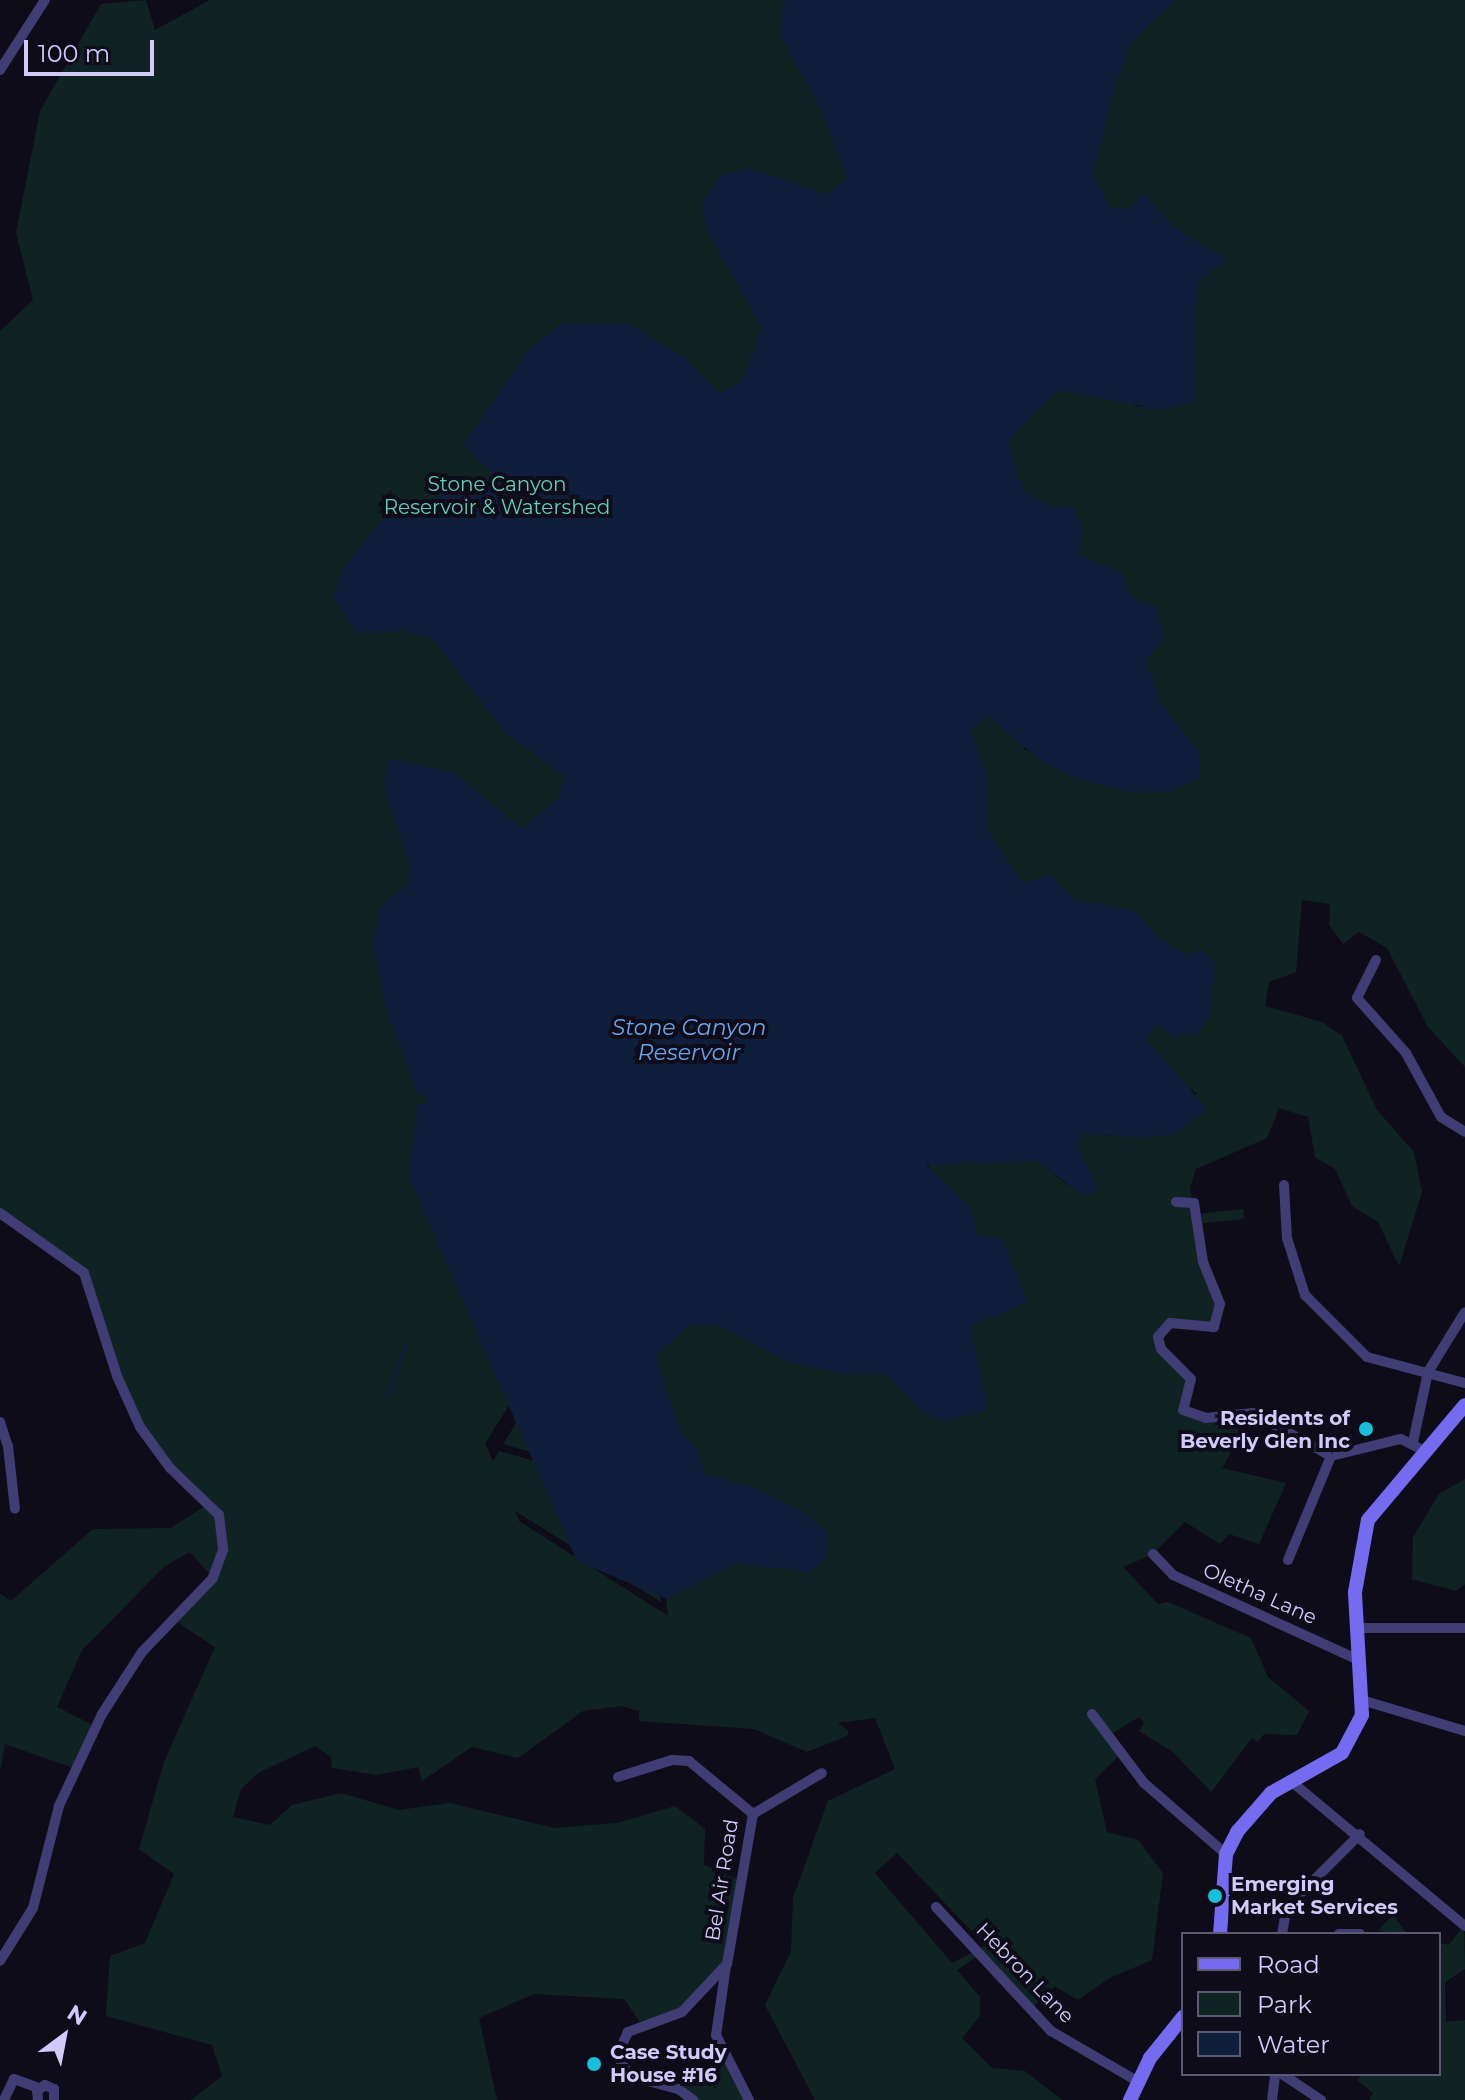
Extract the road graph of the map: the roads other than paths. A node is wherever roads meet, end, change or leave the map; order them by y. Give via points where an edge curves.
1 (45, 0) edge
2 (0, 70) edge
3 (1376, 960) dead end
4 (1465, 1132) edge
5 (1284, 1185) dead end
6 (1176, 1202) dead end
7 (0, 1213) edge
8 (1465, 1312) edge
9 (1428, 1372) junction
10 (1465, 1383) edge
11 (1465, 1405) edge
12 (0, 1422) edge
13 (1413, 1442) junction
14 (1427, 1452) junction
15 (1331, 1456) junction
16 (15, 1509) dead end
17 (1153, 1554) dead end
18 (1288, 1560) dead end
19 (1356, 1628) junction
20 (1465, 1628) edge
21 (1359, 1660) junction
22 (1365, 1701) junction
23 (1092, 1714) dead end
24 (1465, 1731) edge
25 (822, 1773) dead end
26 (618, 1777) dead end
27 (1292, 1782) junction
28 (753, 1814) junction
29 (1360, 1834) junction
30 (1226, 1854) junction
31 (936, 1907) dead end
32 (1465, 1926) edge
33 (1220, 1932) edge
34 (1282, 1932) edge
35 (0, 1961) edge
36 (727, 1964) junction
37 (1181, 2020) edge
38 (1275, 2076) edge
39 (1285, 2076) edge
40 (1137, 2081) junction
41 (39, 2088) junction
42 (4, 2100) edge
43 (38, 2100) edge
44 (54, 2100) edge
45 (693, 2100) edge
46 (749, 2100) edge
47 (1130, 2100) edge
48 (1272, 2100) edge
49 (1321, 2100) edge

1 - 2 street
3 - 4 street via 1357,998 1406,1053 1441,1117
5 - 9 street via 1287,1238 1305,1295 1367,1357
6 - 15 street via 1194,1203 1203,1262 1220,1304 1214,1327 1170,1323 1158,1337 1161,1349 1191,1379 1183,1410 1192,1417 1253,1413
7 - 35 street via 84,1273 117,1376 140,1427 170,1468 219,1515 223,1550 213,1578 142,1652 102,1714 59,1806 33,1908
8 - 9 street
9 - 10 street
9 - 13 street
11 - 14 main road
12 - 16 street
13 - 14 street
13 - 15 street via 1387,1441
14 - 19 main road via 1368,1520 1355,1592
15 - 18 street
17 - 21 street, Oletha Lane via 1173,1575
19 - 20 street
19 - 21 main road
21 - 22 main road
22 - 24 street
22 - 27 main road via 1342,1753
23 - 30 street via 1144,1783
25 - 28 street
26 - 28 street, Bel Air Road via 672,1760 689,1761
27 - 29 street
27 - 30 main road via 1250,1814
28 - 36 street, Bel Air Road
29 - 32 street
29 - 34 street via 1287,1907
30 - 33 main road
31 - 40 street, Hebron Lane via 1051,2031
36 - 45 street, Bel Air Road via 682,2012 628,2032 622,2045 621,2062 630,2076 678,2089
36 - 46 street via 716,2035
37 - 40 main road
38 - 48 street
39 - 49 street
40 - 47 main road
41 - 42 street via 14,2079
41 - 43 street
41 - 44 street via 52,2088

